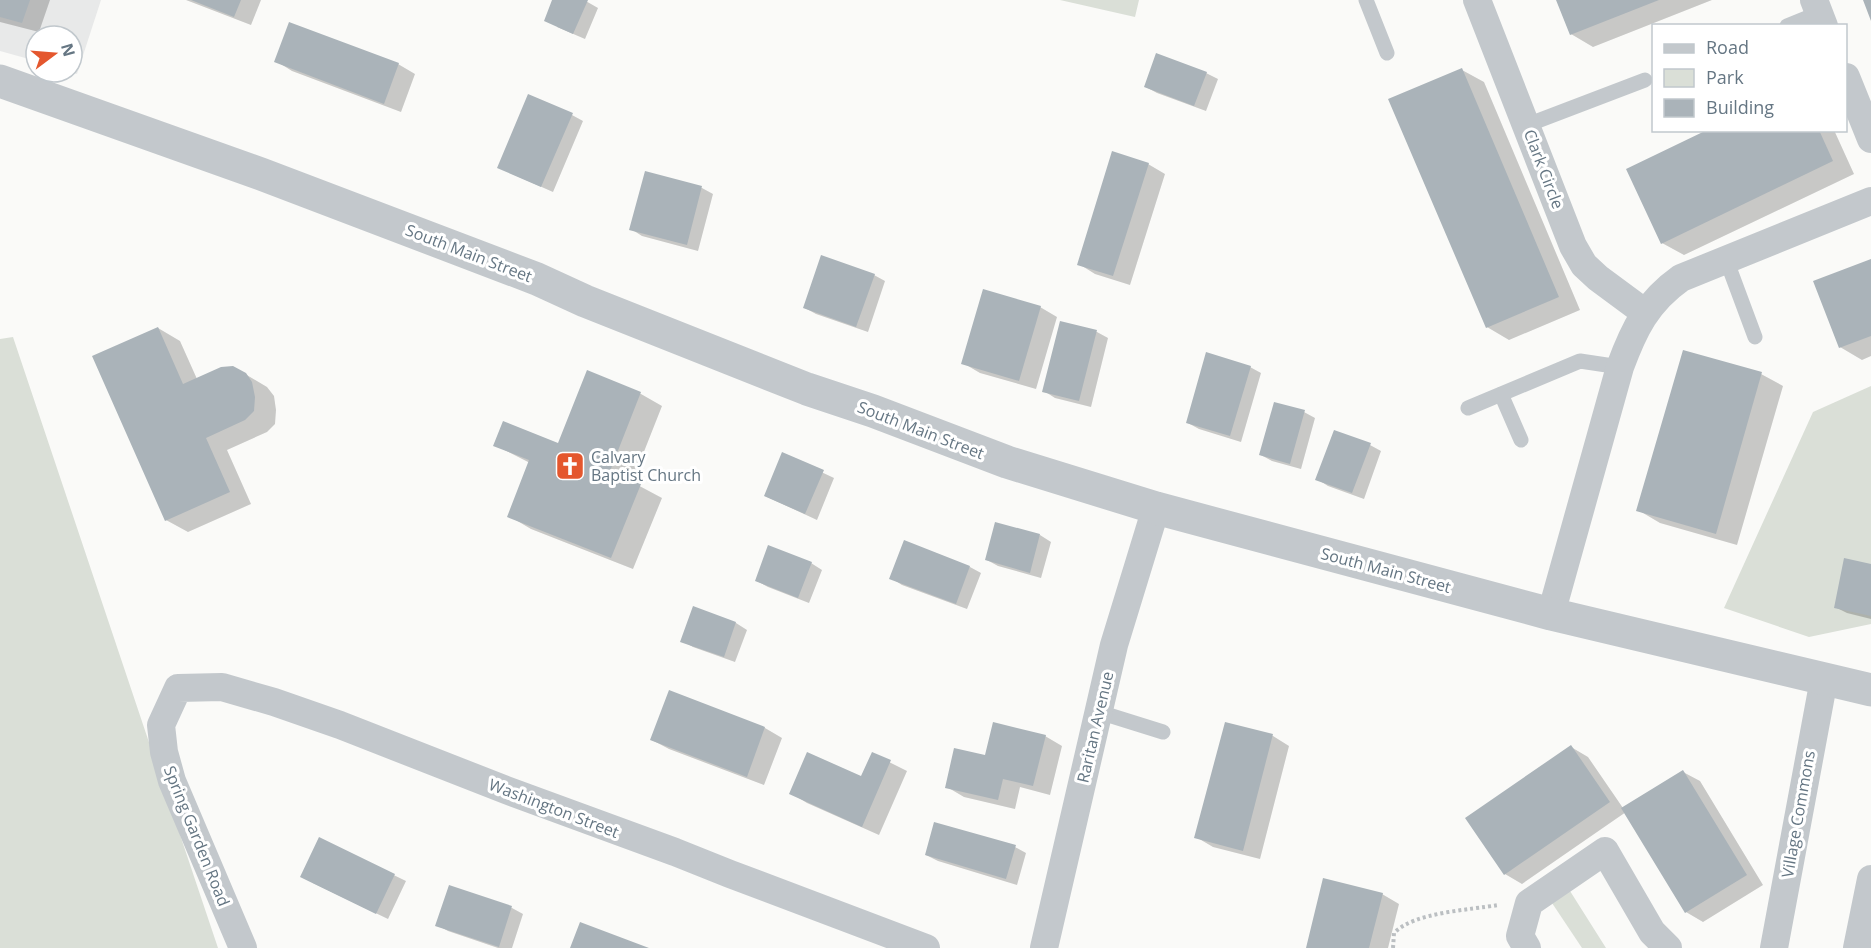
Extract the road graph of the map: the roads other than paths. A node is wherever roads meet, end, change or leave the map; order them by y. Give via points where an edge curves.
1 (1366, 0) edge
2 (1477, 0) edge
3 (1819, 13) edge
4 (1792, 24) edge
5 (1387, 53) dead end
6 (1645, 80) dead end
7 (0, 81) edge
8 (1847, 82) edge
9 (1527, 125) junction
10 (1871, 138) edge
11 (1871, 201) edge
12 (1726, 259) junction
13 (1644, 312) junction
14 (1755, 337) dead end
15 (1620, 367) junction
16 (1502, 394) junction
17 (1468, 408) dead end
18 (1521, 440) dead end
19 (1156, 508) junction
20 (1551, 614) junction
21 (1824, 679) junction
22 (178, 688) joint
23 (1871, 690) edge
24 (1099, 712) junction
25 (1163, 732) dead end
26 (1871, 879) edge
27 (243, 948) edge
28 (926, 948) edge
29 (1044, 948) edge
30 (1527, 948) edge
31 (1668, 948) edge
32 (1774, 948) edge
33 (1857, 948) edge

1 - 5 lane
2 - 9 street, Clark Circle
3 - 4 lane
6 - 9 lane
7 - 19 street, South Main Street via 410,230 807,389 1007,462
8 - 10 street
9 - 13 street, Clark Circle via 1573,246 1584,265
11 - 12 street
12 - 13 street via 1681,278
12 - 14 lane
13 - 15 street
15 - 16 lane via 1580,362
15 - 20 street
16 - 17 lane
16 - 18 lane
19 - 20 street, South Main Street
19 - 24 street, Raritan Avenue via 1114,645
20 - 21 street, South Main Street
21 - 23 street, South Main Street
21 - 32 street, Village Commons
22 - 27 street, Spring Garden Road via 161,726 164,752 172,781
22 - 28 street, Washington Street via 222,687 274,702
24 - 25 lane
24 - 29 street, Raritan Avenue
26 - 33 street
30 - 31 street via 1520,936 1529,903 1605,851 1652,932

